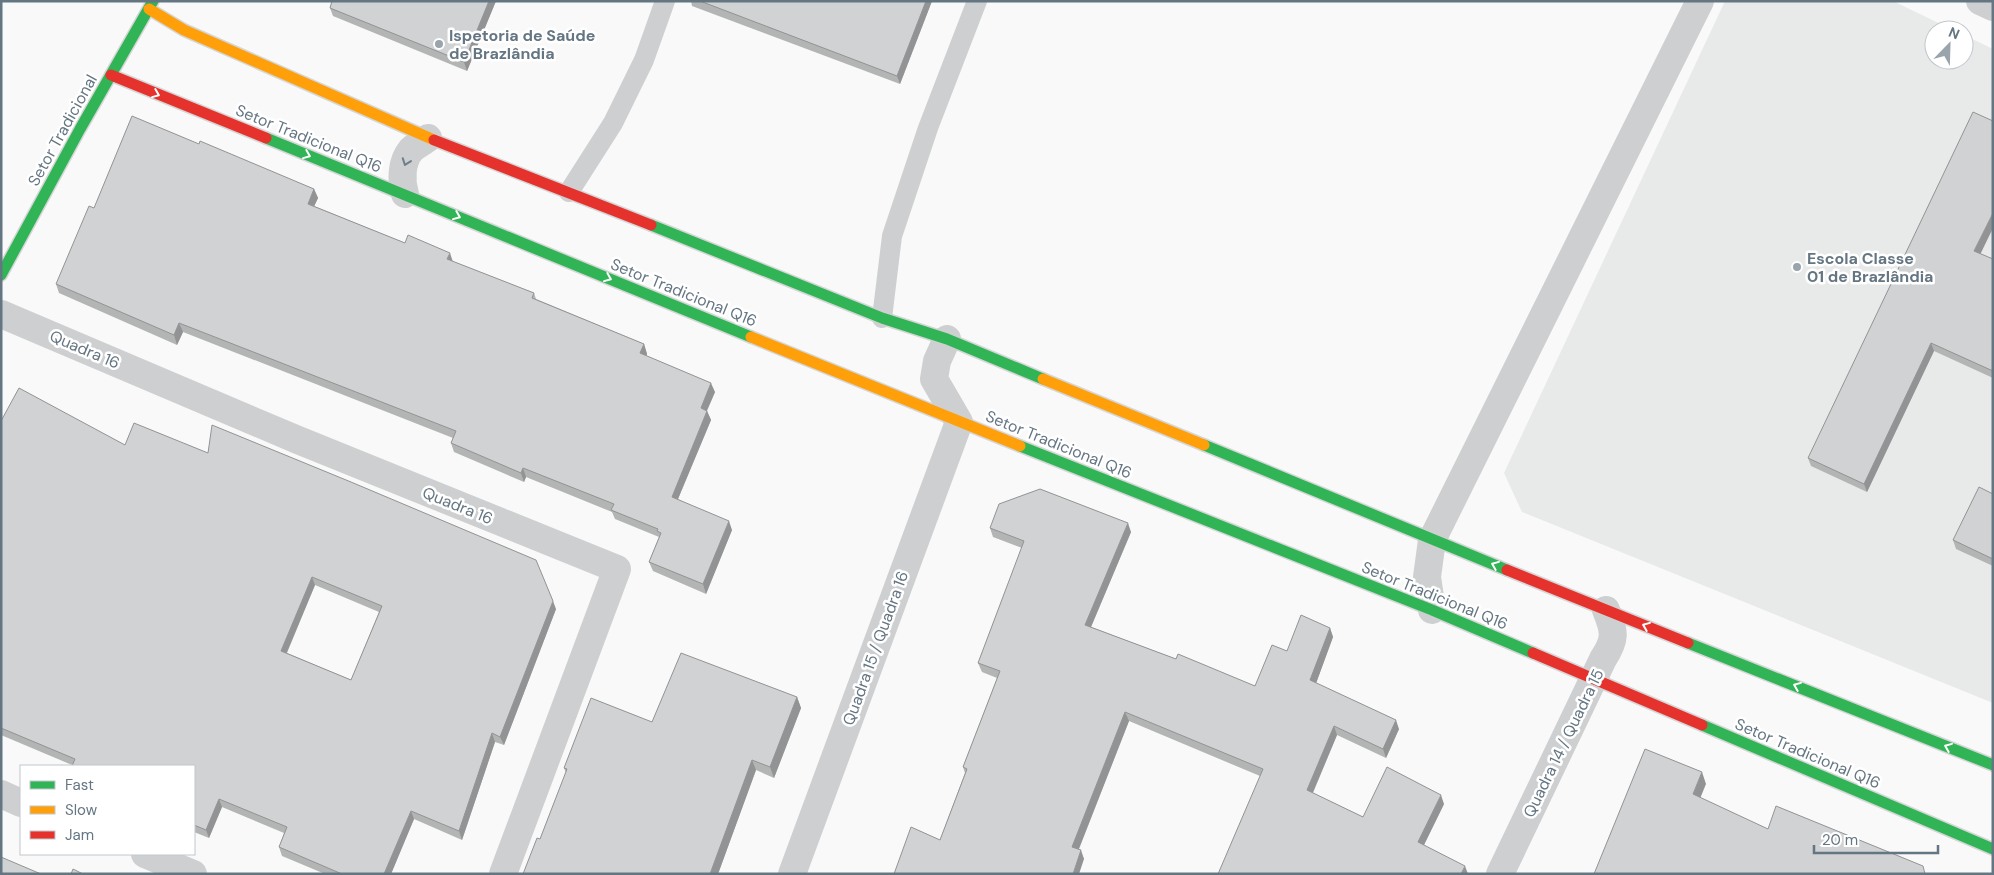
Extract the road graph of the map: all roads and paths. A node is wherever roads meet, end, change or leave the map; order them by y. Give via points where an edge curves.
1 (666, 1) edge
2 (977, 1) edge
3 (1700, 1) edge
4 (1980, 1) edge
5 (151, 5) edge
6 (1993, 7) edge
7 (111, 75) junction
8 (428, 138) junction
9 (569, 192) junction
10 (405, 194) junction
11 (1, 275) edge
12 (1, 314) edge
13 (882, 318) junction
14 (947, 339) junction
15 (959, 422) junction
16 (1432, 540) junction
17 (1432, 610) junction
18 (1606, 610) junction
19 (1594, 680) junction
20 (1993, 765) edge
21 (1, 794) edge
22 (20, 803) edge
23 (1993, 849) edge
24 (147, 855) edge
25 (193, 874) edge
26 (503, 874) edge
27 (792, 874) edge
28 (1500, 874) edge

1 - 9 lane via 644,60 617,115
2 - 13 lane via 928,128 892,236
3 - 16 street
4 - 6 street
5 - 7 street, Setor Tradicional
5 - 8 street via 184,30
7 -> 10 street, Setor Tradicional Q16
7 - 11 street, Setor Tradicional
8 - 9 street
8 -> 10 street via 411,150 404,164 402,184
9 - 13 street
10 -> 15 street, Setor Tradicional Q16
12 - 26 street, Quadra 16 via 298,440 616,569
13 - 14 street
14 - 15 street via 937,361 934,379
14 - 16 street
15 - 17 street, Setor Tradicional Q16
15 - 27 street, Quadra 15 / Quadra 16
16 - 17 street via 1427,577
18 -> 16 street
17 - 19 street, Setor Tradicional Q16
18 - 19 street, Quadra 14 / Quadra 15 via 1614,630 1612,645
20 -> 18 street
19 - 23 street, Setor Tradicional Q16
19 - 28 street, Quadra 14 / Quadra 15
21 - 22 street
24 - 25 street

